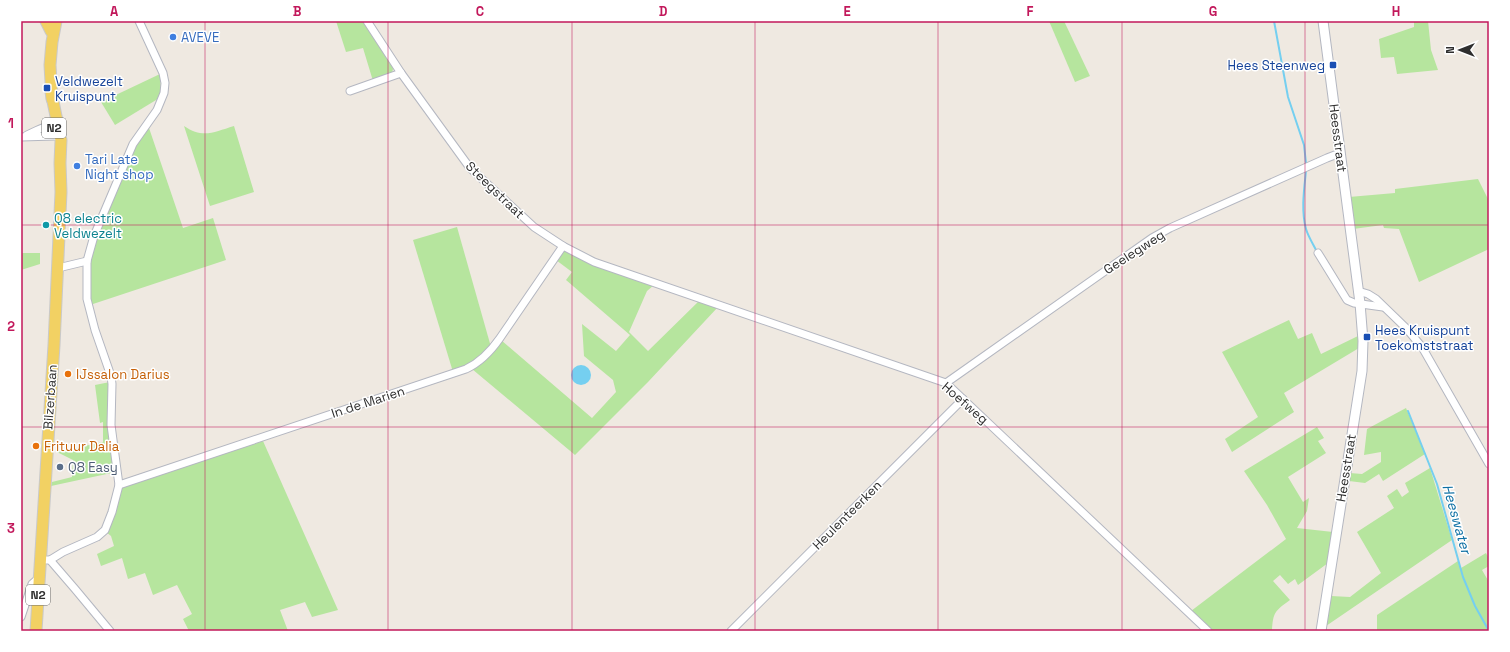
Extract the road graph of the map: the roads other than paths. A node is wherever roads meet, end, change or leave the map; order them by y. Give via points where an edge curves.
1 (139, 21) edge
2 (367, 21) edge
3 (1323, 21) edge
4 (51, 27) edge
5 (401, 74) junction
6 (350, 91) dead end
7 (57, 130) junction
8 (23, 136) edge
9 (1340, 153) junction
10 (563, 246) junction
11 (1318, 253) dead end
12 (87, 261) junction
13 (58, 268) junction
14 (656, 284) joint
15 (1358, 291) junction
16 (1360, 304) junction
17 (1383, 307) junction
18 (946, 383) junction
19 (963, 399) junction
20 (1489, 464) edge
21 (119, 485) junction
22 (45, 559) junction
23 (39, 578) junction
24 (21, 616) edge
25 (36, 631) edge
26 (110, 631) edge
27 (731, 631) edge
28 (1208, 631) edge
29 (1321, 631) edge

1 - 12 street via 163,73 164,93 157,110 133,144 94,236
2 - 5 street, Steegstraat
3 - 9 street, Heesstraat
4 - 7 main road, Bilzerbaan / N2 via 50,71
5 - 6 street
5 - 10 street, Steegstraat via 470,168 534,227
7 - 8 street
7 - 8 street
7 - 13 main road, Bilzerbaan / N2 via 61,192
9 - 15 street, Heesstraat
9 - 18 street, Geelegweg via 1152,238
10 - 14 street, Steegstraat via 594,262
10 - 21 street, In de Marien via 490,352 476,364 406,390
11 - 16 street via 1347,300
12 - 13 street
12 - 21 street via 88,304 111,376 111,425
13 - 22 main road, Bilzerbaan / N2
14 - 18 street, Hoefweg
15 - 16 street, Heesstraat
15 - 17 street via 1376,299
16 - 17 street
16 - 29 street, Heesstraat via 1362,371
17 - 20 street via 1422,347
18 - 19 street, Hoefweg
19 - 27 street, Heulenteerken
19 - 28 street, Hoefweg
21 - 22 street via 105,530 97,537
22 - 23 main road, Bilzerbaan / N2
22 - 26 street via 75,588
23 - 24 street via 32,584
23 - 25 main road, Bilzerbaan / N2

